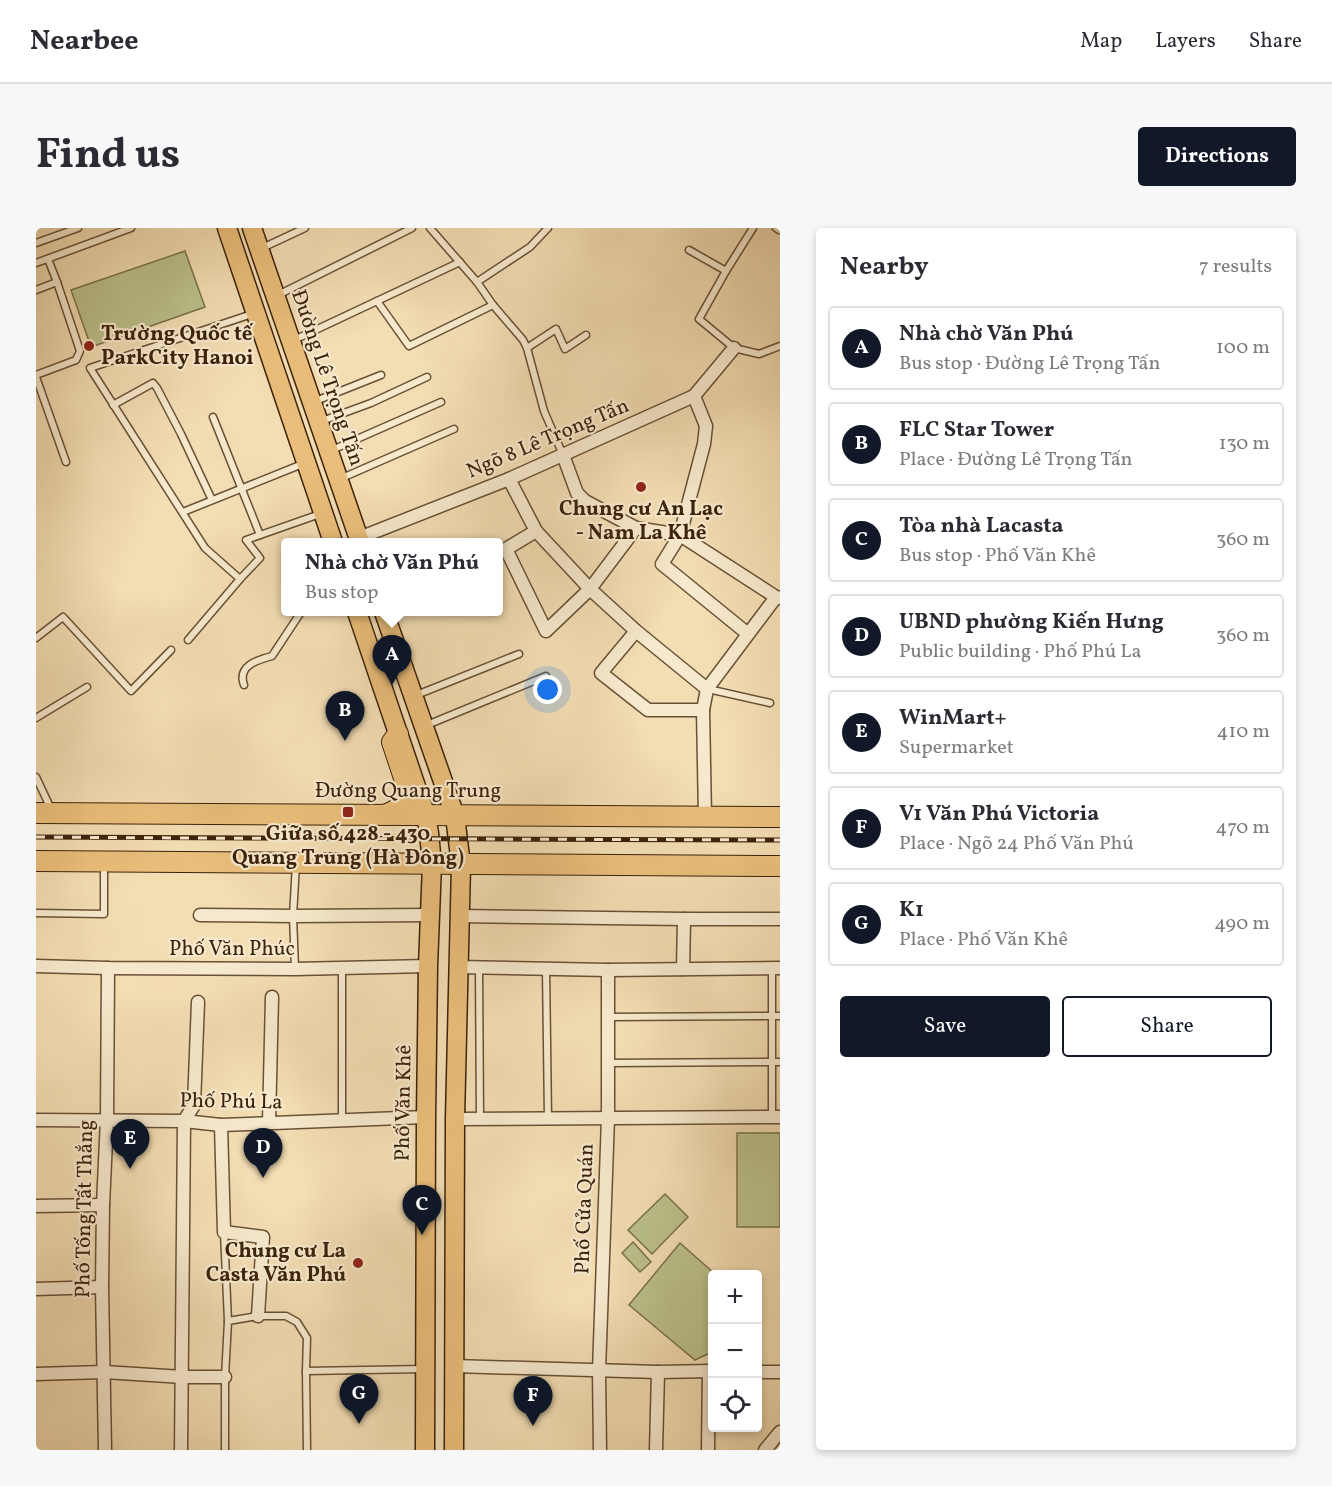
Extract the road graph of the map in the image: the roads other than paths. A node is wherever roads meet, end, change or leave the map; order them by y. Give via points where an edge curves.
1 (78, 228) edge
2 (131, 228) edge
3 (227, 228) edge
4 (252, 228) edge
5 (305, 228) edge
6 (412, 228) edge
7 (430, 228) edge
8 (549, 228) edge
9 (753, 228) edge
10 (36, 243) edge
11 (259, 249) junction
12 (689, 250) dead end
13 (48, 259) junction
14 (460, 262) junction
15 (36, 263) edge
16 (726, 271) junction
17 (57, 282) junction
18 (477, 282) junction
19 (36, 290) edge
20 (275, 296) junction
21 (377, 301) junction
22 (493, 305) junction
23 (255, 313) junction
24 (586, 335) dead end
25 (291, 342) junction
26 (780, 346) edge
27 (527, 348) junction
28 (734, 348) junction
29 (381, 375) dead end
30 (36, 376) edge
31 (427, 377) dead end
32 (694, 396) junction
33 (312, 402) junction
34 (441, 402) dead end
35 (113, 405) junction
36 (213, 417) dead end
37 (319, 422) junction
38 (454, 429) dead end
39 (328, 451) junction
40 (563, 455) junction
41 (66, 462) dead end
42 (306, 463) junction
43 (509, 479) junction
44 (339, 480) junction
45 (242, 489) junction
46 (212, 501) junction
47 (183, 512) junction
48 (324, 513) junction
49 (636, 528) junction
50 (536, 531) junction
51 (260, 535) junction
52 (680, 535) junction
53 (332, 538) edge
54 (358, 538) edge
55 (364, 538) edge
56 (240, 579) junction
57 (590, 590) junction
58 (778, 598) edge
59 (298, 616) edge
60 (358, 616) edge
61 (385, 616) edge
62 (636, 631) junction
63 (748, 634) junction
64 (36, 638) edge
65 (188, 640) dead end
66 (171, 650) dead end
67 (519, 654) dead end
68 (546, 676) dead end
69 (244, 686) dead end
70 (87, 687) dead end
71 (707, 689) junction
72 (414, 696) junction
73 (770, 704) dead end
74 (703, 710) junction
75 (36, 718) edge
76 (423, 727) junction
77 (398, 734) junction
78 (36, 777) edge
79 (446, 793) junction
80 (423, 807) junction
81 (45, 813) edge
82 (382, 815) junction
83 (455, 816) junction
84 (705, 816) junction
85 (780, 817) edge
86 (36, 861) edge
87 (104, 862) junction
88 (296, 864) junction
89 (780, 866) edge
90 (432, 871) junction
91 (460, 871) junction
92 (36, 913) edge
93 (200, 915) dead end
94 (430, 915) junction
95 (293, 916) junction
96 (459, 916) junction
97 (684, 919) junction
98 (780, 919) edge
99 (36, 966) edge
100 (428, 966) junction
101 (458, 966) junction
102 (479, 967) junction
103 (108, 968) junction
104 (342, 968) junction
105 (776, 968) edge
106 (295, 969) junction
107 (546, 969) junction
108 (683, 969) junction
109 (608, 970) junction
110 (272, 997) dead end
111 (198, 1002) dead end
112 (771, 1016) junction
113 (780, 1016) edge
114 (608, 1017) junction
115 (771, 1062) junction
116 (780, 1062) edge
117 (608, 1063) junction
118 (426, 1117) junction
119 (776, 1117) edge
120 (608, 1118) junction
121 (107, 1119) junction
122 (455, 1119) junction
123 (480, 1119) junction
124 (549, 1119) junction
125 (36, 1120) edge
126 (184, 1121) junction
127 (342, 1121) junction
128 (269, 1123) junction
129 (221, 1125) junction
130 (103, 1205) junction
131 (36, 1206) edge
132 (224, 1232) junction
133 (102, 1287) junction
134 (36, 1289) edge
135 (258, 1316) junction
136 (228, 1321) junction
137 (454, 1366) junction
138 (425, 1369) junction
139 (306, 1371) junction
140 (599, 1371) junction
141 (708, 1371) edge
142 (104, 1372) junction
143 (658, 1372) junction
144 (762, 1372) edge
145 (780, 1372) edge
146 (36, 1374) edge
147 (183, 1377) junction
148 (225, 1377) junction
149 (711, 1378) edge
150 (780, 1432) edge
151 (105, 1450) edge
152 (181, 1450) edge
153 (225, 1450) edge
154 (307, 1450) edge
155 (425, 1450) edge
156 (454, 1450) edge
157 (600, 1450) edge
158 (656, 1450) edge
159 (708, 1450) edge
160 (765, 1450) edge

1 - 10 lane
2 - 13 lane
3 - 23 main road
4 - 11 main road, Đường Lê Trọng Tấn
5 - 11 lane
6 - 20 lane
7 - 14 lane
8 - 18 lane via 530,248
9 - 16 lane
11 - 20 main road, Đường Lê Trọng Tấn
12 - 16 lane
13 - 15 lane
13 - 17 lane
14 - 18 lane
14 - 21 lane
16 - 28 lane via 699,319
17 - 19 lane
17 - 30 lane via 80,351 76,360
18 - 22 lane
20 - 25 main road, Đường Lê Trọng Tấn
21 - 22 lane via 409,346
21 - 25 lane
22 - 27 lane
23 - 35 lane via 90,369
23 - 42 main road
24 - 27 lane via 565,348 556,328
25 - 33 main road, Đường Lê Trọng Tấn
26 - 28 lane via 759,354
27 - 40 lane via 544,411
28 - 32 street, Ngõ 8 Lê Trọng Tấn
29 - 33 lane
30 - 41 lane
31 - 37 lane
32 - 40 street, Ngõ 8 Lê Trọng Tấn
32 - 52 street via 706,426
33 - 37 main road, Đường Lê Trọng Tấn
34 - 39 lane
35 - 46 lane via 153,383
35 - 47 lane
36 - 45 lane
37 - 39 main road, Đường Lê Trọng Tấn
38 - 44 lane
39 - 44 main road, Đường Lê Trọng Tấn
40 - 43 street, Ngõ 8 Lê Trọng Tấn
40 - 49 street via 577,493 585,501
42 - 45 lane
42 - 48 main road
43 - 50 street
43 - 55 street, Ngõ 8 Lê Trọng Tấn
44 - 54 main road, Đường Lê Trọng Tấn
45 - 46 lane
45 - 51 lane
46 - 47 lane
47 - 56 lane via 205,548
48 - 51 lane
48 - 53 main road
49 - 52 street
49 - 57 street
50 - 57 street
50 - 57 street via 506,549 546,631
51 - 56 lane via 246,540 260,558
52 - 58 street
52 - 63 street via 662,564
56 - 65 lane
57 - 62 street
58 - 63 street
59 - 69 lane via 272,656 255,660 243,671
60 - 77 main road
61 - 72 main road
62 - 71 street
62 - 74 street via 601,673 648,710
63 - 71 street
64 - 66 lane via 63,617 131,691
67 - 72 lane
68 - 76 lane
70 - 75 lane
71 - 73 lane
71 - 74 street
72 - 76 main road
74 - 84 street
76 - 79 main road
77 - 80 main road
77 - 82 highway via 392,741 408,789 407,797 396,811
78 - 81 lane
79 - 80 main road
79 - 83 main road
80 - 82 highway, Đường Quang Trung
80 - 83 highway, Đường Quang Trung
80 - 90 main road, Phố Văn Khê
81 - 82 highway, Đường Quang Trung
83 - 84 highway, Đường Quang Trung
83 - 91 main road
84 - 85 highway, Đường Quang Trung
86 - 87 highway
87 - 88 highway
87 - 92 lane via 104,914
88 - 90 highway
88 - 95 lane
89 - 91 highway
90 - 91 highway
90 - 94 main road, Phố Văn Khê
91 - 96 main road
93 - 95 street
94 - 95 street
94 - 100 main road, Phố Văn Khê
95 - 106 lane
96 - 97 street
96 - 101 main road
97 - 98 street
97 - 108 street
99 - 103 street, Phố Văn Phúc
100 - 104 street, Phố Văn Phúc
100 - 118 main road, Phố Văn Khê
101 - 102 street
101 - 122 main road
102 - 107 street
102 - 123 lane
103 - 106 street, Phố Văn Phúc
103 - 121 street, Phố Tống Tất Thắng
104 - 106 street, Phố Văn Phúc
104 - 127 lane
105 - 108 street
105 - 112 lane
107 - 109 street
107 - 124 lane
108 - 109 street
109 - 114 street, Phố Cửa Quán
110 - 128 street
111 - 126 street via 194,1105
112 - 113 lane
112 - 114 lane
112 - 115 lane
114 - 117 street, Phố Cửa Quán
115 - 116 lane
115 - 117 lane
115 - 119 lane
117 - 120 street, Phố Cửa Quán
118 - 127 street, Phố Phú La
118 - 138 main road, Phố Văn Khê
119 - 120 street
120 - 124 street
120 - 140 street, Phố Cửa Quán
121 - 125 street, Phố Phú La
121 - 126 street, Phố Phú La
121 - 130 street, Phố Tống Tất Thắng
122 - 123 street
122 - 137 main road
123 - 124 street
126 - 129 street, Phố Phú La
126 - 147 street
127 - 128 street, Phố Phú La
128 - 129 street, Phố Phú La
129 - 132 street
130 - 131 street
130 - 133 street, Phố Tống Tất Thắng
132 - 135 street via 262,1237
132 - 136 lane
133 - 134 street
133 - 142 street, Phố Tống Tất Thắng
135 - 136 lane
135 - 139 lane via 286,1317 297,1322 307,1338
136 - 148 lane
137 - 140 street
137 - 156 main road
138 - 139 lane
138 - 155 main road, Phố Văn Khê
139 - 154 lane
140 - 143 street
140 - 157 street, Phố Cửa Quán
141 - 143 street
142 - 146 street
142 - 147 street
142 - 151 street, Phố Tống Tất Thắng
143 - 158 street
144 - 145 street
147 - 148 street
147 - 152 street
148 - 153 lane
149 - 159 street
150 - 160 street

